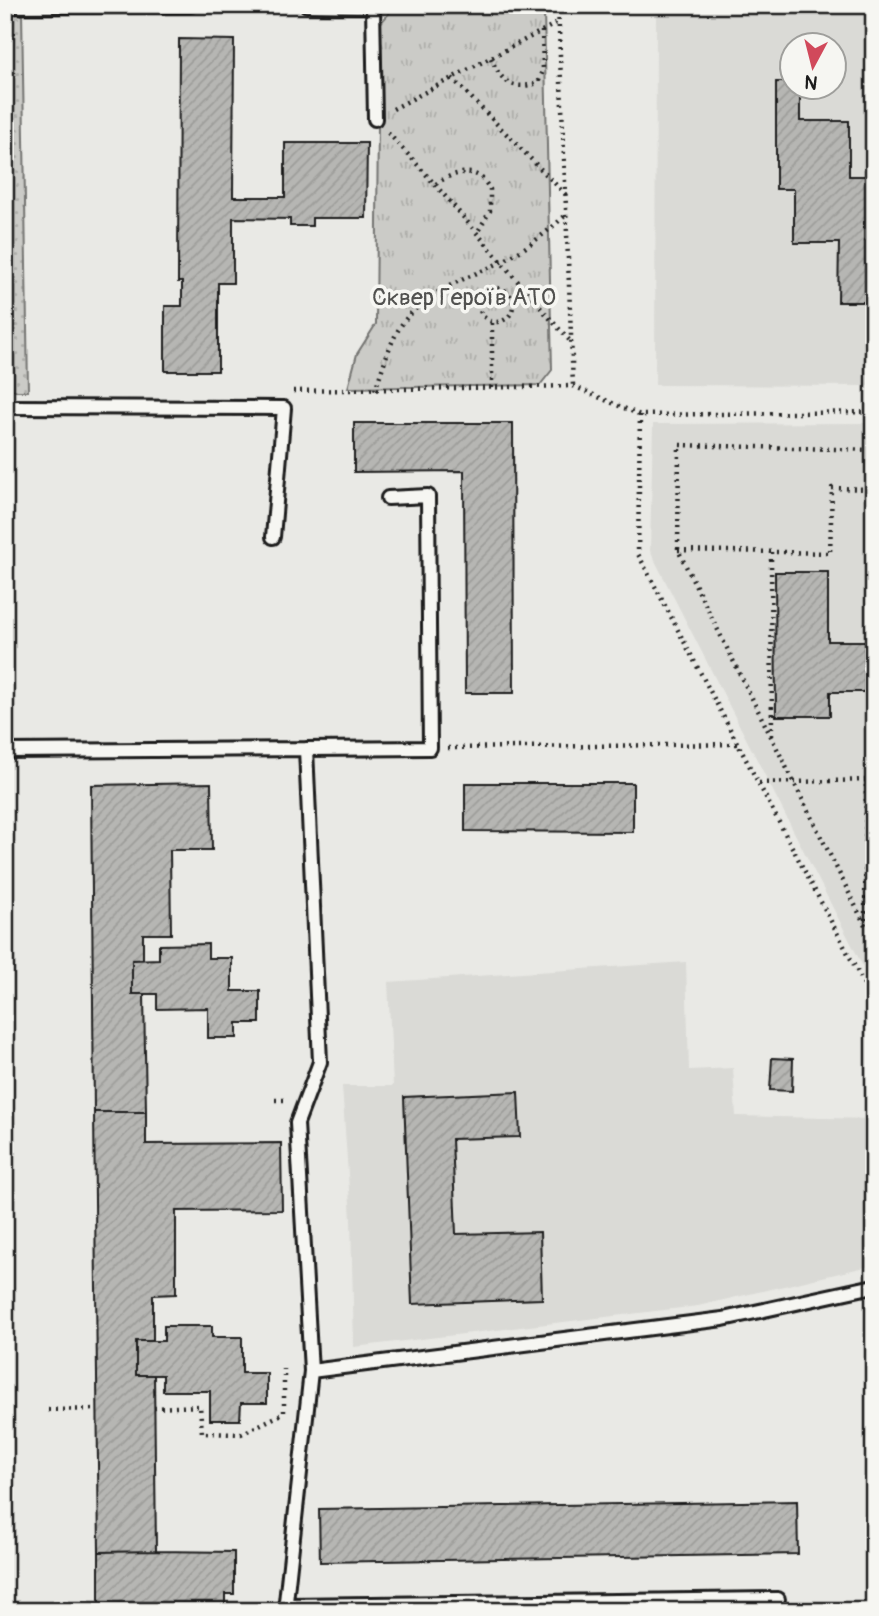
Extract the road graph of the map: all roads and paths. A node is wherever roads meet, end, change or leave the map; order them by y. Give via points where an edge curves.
1 (191, 5) edge
2 (307, 5) edge
3 (5, 6) edge
4 (373, 6) edge
5 (499, 7) edge
6 (558, 7) edge
7 (559, 22) junction
8 (542, 31) junction
9 (491, 58) junction
10 (452, 78) junction
11 (375, 119) junction
12 (436, 184) junction
13 (566, 195) junction
14 (567, 214) junction
15 (477, 233) junction
16 (501, 262) junction
17 (492, 320) junction
18 (572, 342) junction
19 (573, 386) junction
20 (492, 388) junction
21 (375, 390) junction
22 (279, 391) dead end
23 (5, 407) edge
24 (874, 412) edge
25 (640, 415) junction
26 (874, 450) edge
27 (874, 489) edge
28 (388, 498) dead end
29 (273, 537) dead end
30 (678, 550) junction
31 (771, 552) junction
32 (772, 739) junction
33 (737, 744) junction
34 (430, 748) junction
35 (306, 749) junction
36 (5, 751) edge
37 (759, 783) junction
38 (794, 783) junction
39 (874, 1003) edge
40 (293, 1090) dead end
41 (275, 1100) dead end
42 (874, 1286) edge
43 (284, 1369) dead end
44 (311, 1371) junction
45 (155, 1408) dead end
46 (98, 1409) dead end
47 (48, 1410) dead end
48 (778, 1599) dead end
49 (286, 1608) edge

1 - 3 lane
2 - 4 lane
4 - 5 path
4 - 11 lane
5 - 6 path
6 - 7 path
7 - 8 path
7 - 13 path
8 - 9 path
8 - 9 path via 543,71 538,83 513,85 497,73
9 - 10 path
10 - 11 path
10 - 13 path
11 - 12 path
12 - 15 path
12 - 15 path via 465,172 480,176 490,189 489,211
13 - 14 path
14 - 16 path via 534,244
14 - 18 path
15 - 16 path
16 - 18 path
16 - 21 path via 435,292 404,321
17 - 17 path via 508,317 513,307 507,292 498,288 483,294 480,304 483,314
17 - 20 path
18 - 19 path
19 - 20 path
19 - 25 path
20 - 21 path
21 - 22 path
23 - 29 lane via 284,408
24 - 25 path
25 - 33 path via 638,554
26 - 30 path via 679,445
27 - 31 path via 832,488 830,553
28 - 34 lane via 428,496
30 - 31 path
30 - 32 path
31 - 32 path
32 - 38 path
33 - 34 path
33 - 37 path
34 - 35 lane
35 - 36 lane
35 - 44 lane via 320,1062 297,1123
37 - 38 path
37 - 39 path
38 - 38 path via 853,901 865,925 866,780
40 - 41 path via 288,1100
42 - 44 lane via 723,1319
43 - 45 path via 284,1413 241,1434 202,1433 200,1406
44 - 49 lane
46 - 47 path
48 - 49 lane

